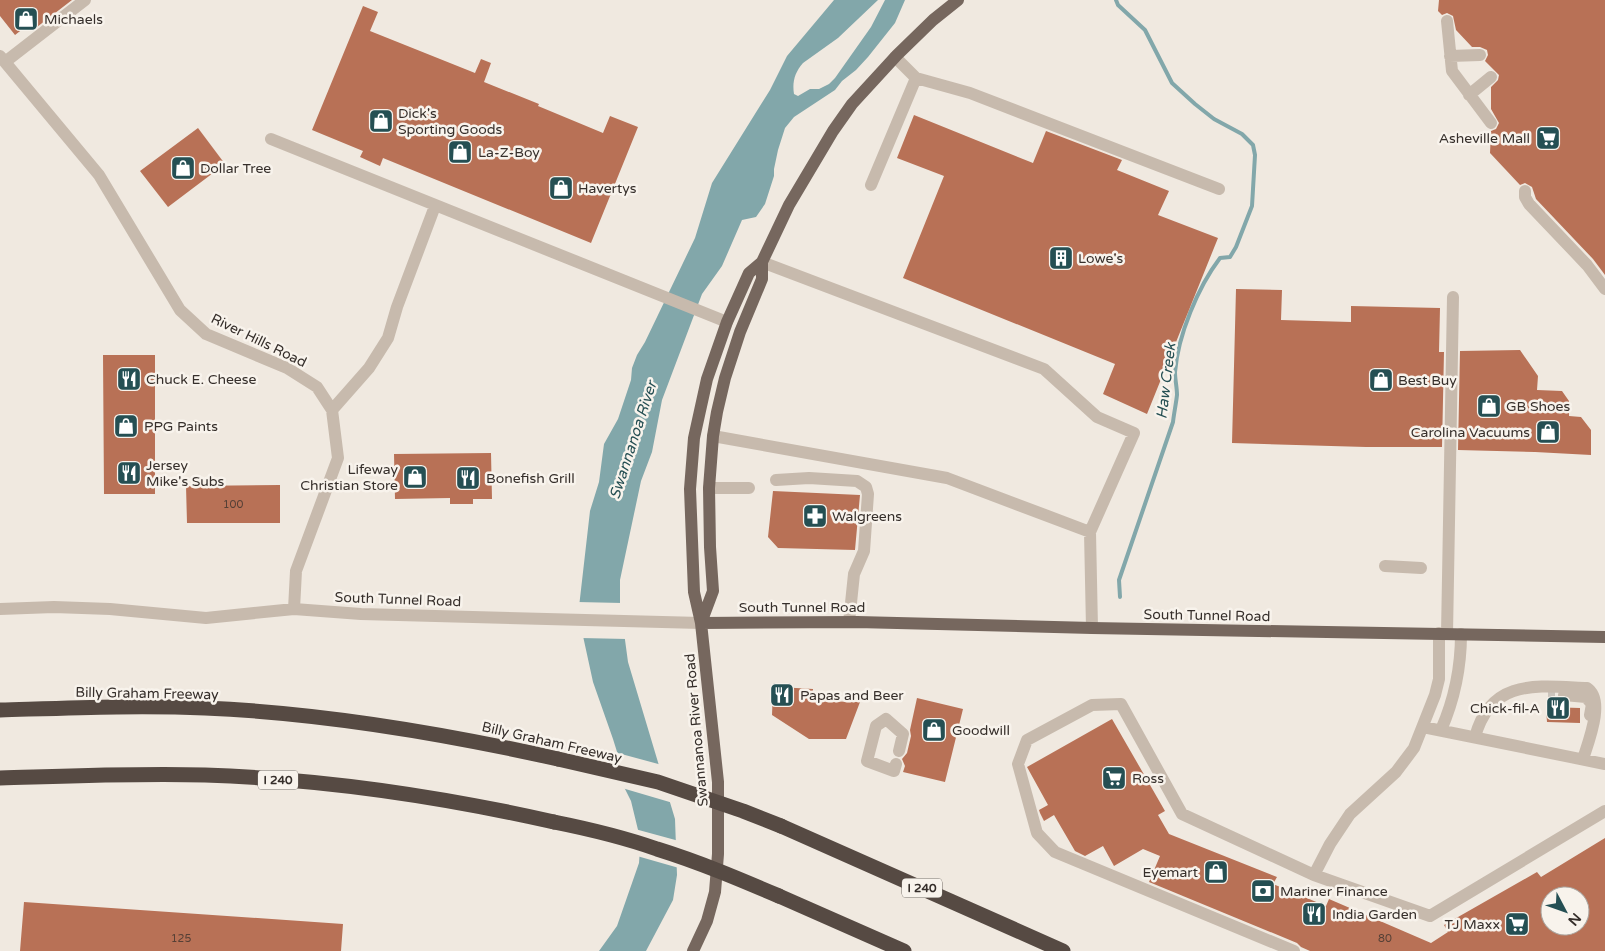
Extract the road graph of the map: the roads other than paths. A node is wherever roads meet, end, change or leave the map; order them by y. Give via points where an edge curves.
1 (85, 0) edge
2 (958, 0) edge
3 (1447, 21) dead end
4 (895, 56) junction
5 (1450, 56) junction
6 (1480, 56) dead end
7 (2, 59) edge
8 (1491, 77) dead end
9 (916, 78) junction
10 (1469, 95) junction
11 (1491, 123) dead end
12 (271, 139) dead end
13 (871, 186) dead end
14 (1219, 188) dead end
15 (1525, 190) dead end
16 (435, 206) junction
17 (762, 262) junction
18 (1605, 289) edge
19 (1453, 297) dead end
20 (727, 322) junction
21 (332, 410) junction
22 (713, 436) junction
23 (776, 480) dead end
24 (709, 488) junction
25 (749, 488) dead end
26 (1090, 532) junction
27 (1385, 566) dead end
28 (1421, 568) dead end
29 (0, 609) edge
30 (294, 609) junction
31 (701, 622) junction
32 (848, 622) junction
33 (1092, 628) junction
34 (1443, 634) junction
35 (1460, 634) junction
36 (1605, 637) edge
37 (0, 710) edge
38 (1423, 726) junction
39 (1441, 730) junction
40 (1479, 738) junction
41 (1579, 758) junction
42 (1605, 764) edge
43 (0, 778) edge
44 (1605, 811) edge
45 (1314, 875) junction
46 (693, 951) edge
47 (904, 951) edge
48 (1063, 951) edge
49 (1294, 951) edge

1 - 7 street
2 - 4 main road, Swannanoa River Road
3 - 5 street
4 - 9 street
4 - 17 main road, Swannanoa River Road via 852,104 833,131 788,205
5 - 6 street
5 - 10 street via 1452,71
7 - 21 street, River Hills Road via 99,175 180,310 206,334 287,368 317,387
8 - 10 street
9 - 13 street
9 - 14 street via 970,94
10 - 11 street
12 - 16 street
15 - 18 street via 1529,204 1587,265
16 - 20 street
16 - 21 street via 388,338 369,368
17 - 20 main road, Swannanoa River Road via 749,272
17 - 22 main road, Swannanoa River Road via 762,279 732,354
17 - 26 street via 1044,369 1097,417 1134,433
19 - 34 street
20 - 31 main road, Swannanoa River Road via 707,379 694,438 690,518 694,592
21 - 30 street, River Hills Road via 338,458 296,571
22 - 24 main road, Swannanoa River Road
22 - 26 street via 946,478
23 - 32 street via 857,481 866,487 864,551 854,574
24 - 25 street
24 - 31 main road, Swannanoa River Road via 713,591
26 - 33 street
27 - 28 street
29 - 30 street, South Tunnel Road via 110,609 206,618
30 - 31 street, South Tunnel Road via 544,620
31 - 32 main road, South Tunnel Road
31 - 46 main road, Swannanoa River Road via 718,782 718,854 715,892 707,921
32 - 33 main road, South Tunnel Road
33 - 34 main road, South Tunnel Road
34 - 35 main road, South Tunnel Road
34 - 38 street via 1439,679
35 - 36 main road, South Tunnel Road
35 - 39 street via 1461,655 1455,692
37 - 48 highway, Billy Graham Freeway / I 240, bridge via 145,707 280,714 401,728 558,759 658,782 743,811
38 - 39 street
38 - 45 street via 1407,759 1350,814
39 - 40 street
40 - 41 street
40 - 41 street via 1492,712 1507,700 1525,694 1586,697 1592,708
40 - 41 street via 1482,716 1487,708 1514,690 1587,688 1597,696 1599,710
41 - 42 street
43 - 47 highway, I 240, bridge via 205,775 321,783 497,809 657,848 718,870
44 - 45 street via 1430,916
45 - 49 street via 1182,814 1121,704 1092,704 1027,740 1018,764 1037,832 1055,852

